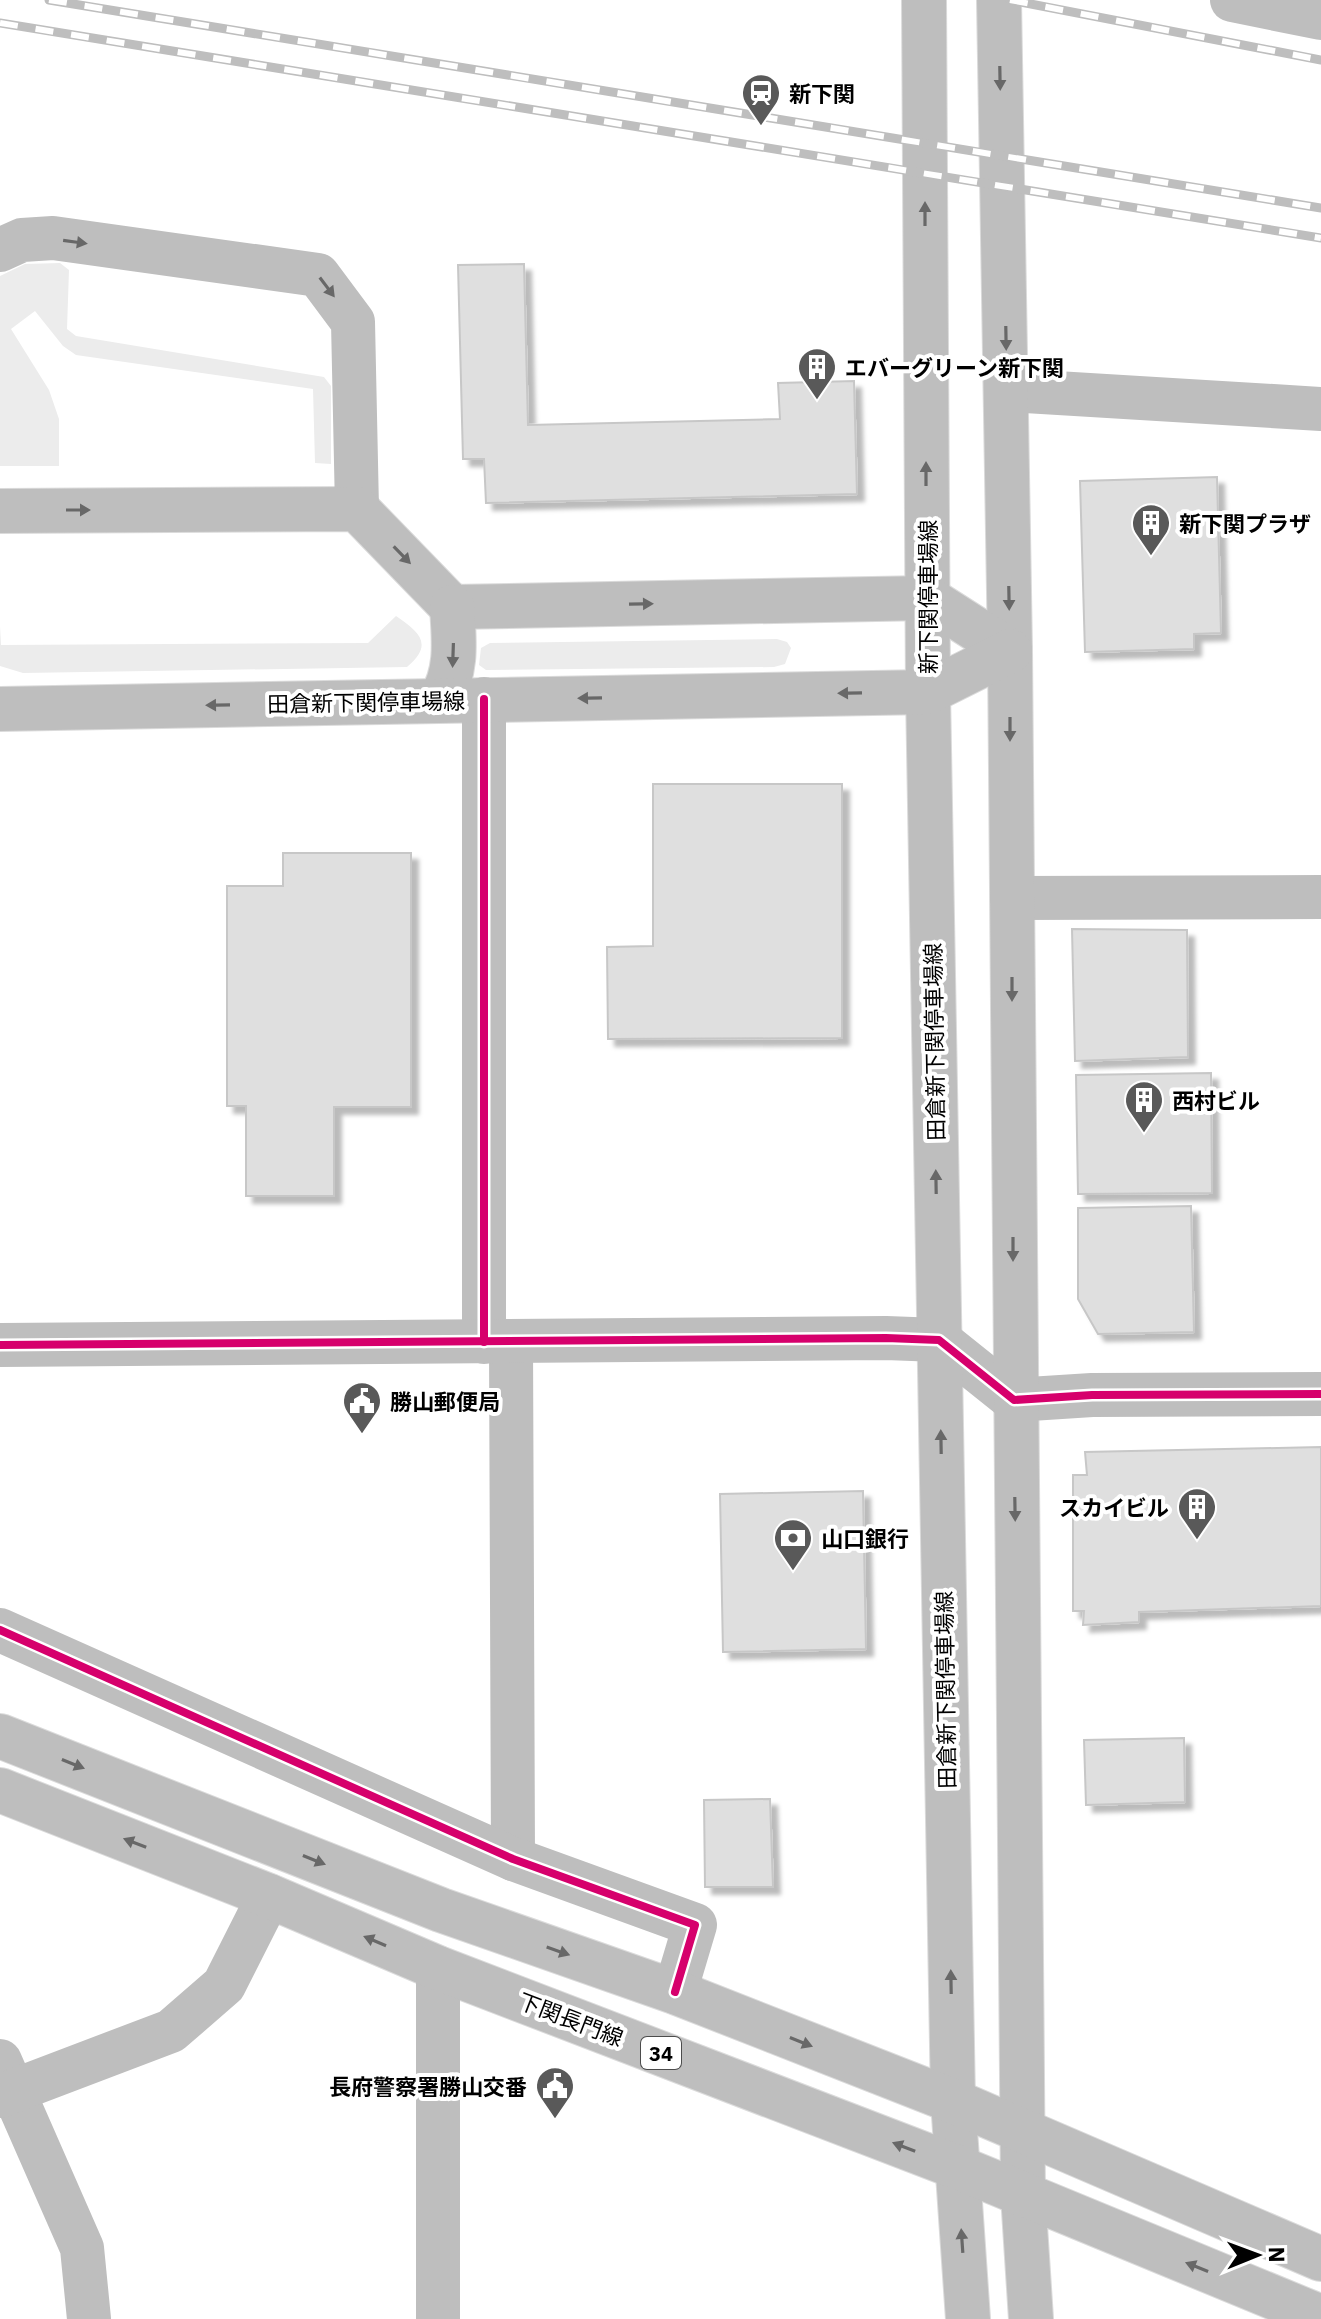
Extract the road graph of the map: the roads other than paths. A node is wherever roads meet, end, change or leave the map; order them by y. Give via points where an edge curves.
1 (924, 0) edge
2 (999, 0) edge
3 (1232, 0) edge
4 (1321, 18) edge
5 (0, 250) edge
6 (1007, 390) junction
7 (1321, 409) edge
8 (357, 509) junction
9 (0, 511) edge
10 (927, 598) junction
11 (452, 607) junction
12 (1010, 651) junction
13 (928, 692) junction
14 (484, 699) junction
15 (440, 700) junction
16 (0, 709) edge
17 (1321, 897) edge
18 (1012, 898) junction
19 (939, 1340) junction
20 (498, 1341) junction
21 (0, 1345) edge
22 (1321, 1394) edge
23 (1014, 1400) junction
24 (0, 1630) edge
25 (0, 1736) edge
26 (0, 1790) edge
27 (513, 1859) junction
28 (269, 1896) junction
29 (438, 1968) junction
30 (675, 1992) junction
31 (5, 2083) edge
32 (953, 2101) junction
33 (1023, 2133) junction
34 (957, 2167) junction
35 (1023, 2195) junction
36 (1321, 2259) edge
37 (1321, 2317) edge
38 (89, 2319) edge
39 (438, 2319) edge
40 (968, 2319) edge
41 (1031, 2319) edge

10 -> 1 main road, 新下関停車場線
2 -> 6 main road
3 - 4 main road
5 -> 8 main road via 22,240 53,238 318,275 353,322
6 - 7 main road
6 -> 12 main road
9 -> 8 main road
8 -> 11 main road
11 -> 10 main road
10 - 12 main road
10 - 13 main road, 新下関停車場線
11 -> 15 main road via 454,659 451,682
12 - 13 main road, 新下関停車場線
12 -> 18 main road
13 -> 14 main road, 田倉新下関停車場線
19 -> 13 main road, 田倉新下関停車場線
14 - 15 main road, 田倉新下関停車場線
14 - 20 main road
15 -> 16 main road, 田倉新下関停車場線
17 - 18 main road
18 -> 23 main road
19 - 20 main road
19 - 23 main road
32 -> 19 main road, 田倉新下関停車場線
20 - 21 main road
20 - 27 main road
22 - 23 main road
23 -> 33 main road
24 - 27 main road
25 -> 30 main road via 441,1910
28 -> 26 main road, 下関長門線 / 34
27 - 30 main road via 695,1925
29 -> 28 main road, 下関長門線 / 34
28 - 31 main road via 224,1985 171,2031
34 -> 29 main road, 下関長門線 / 34
29 - 39 main road
30 -> 32 main road
31 - 38 main road via 82,2248
32 - 33 main road
32 - 34 main road, 田倉新下関停車場線
33 - 35 main road
33 - 36 main road
34 - 35 main road, 下関長門線 / 34
40 -> 34 main road, 田倉新下関停車場線
37 -> 35 main road, 下関長門線 / 34
35 - 41 main road

